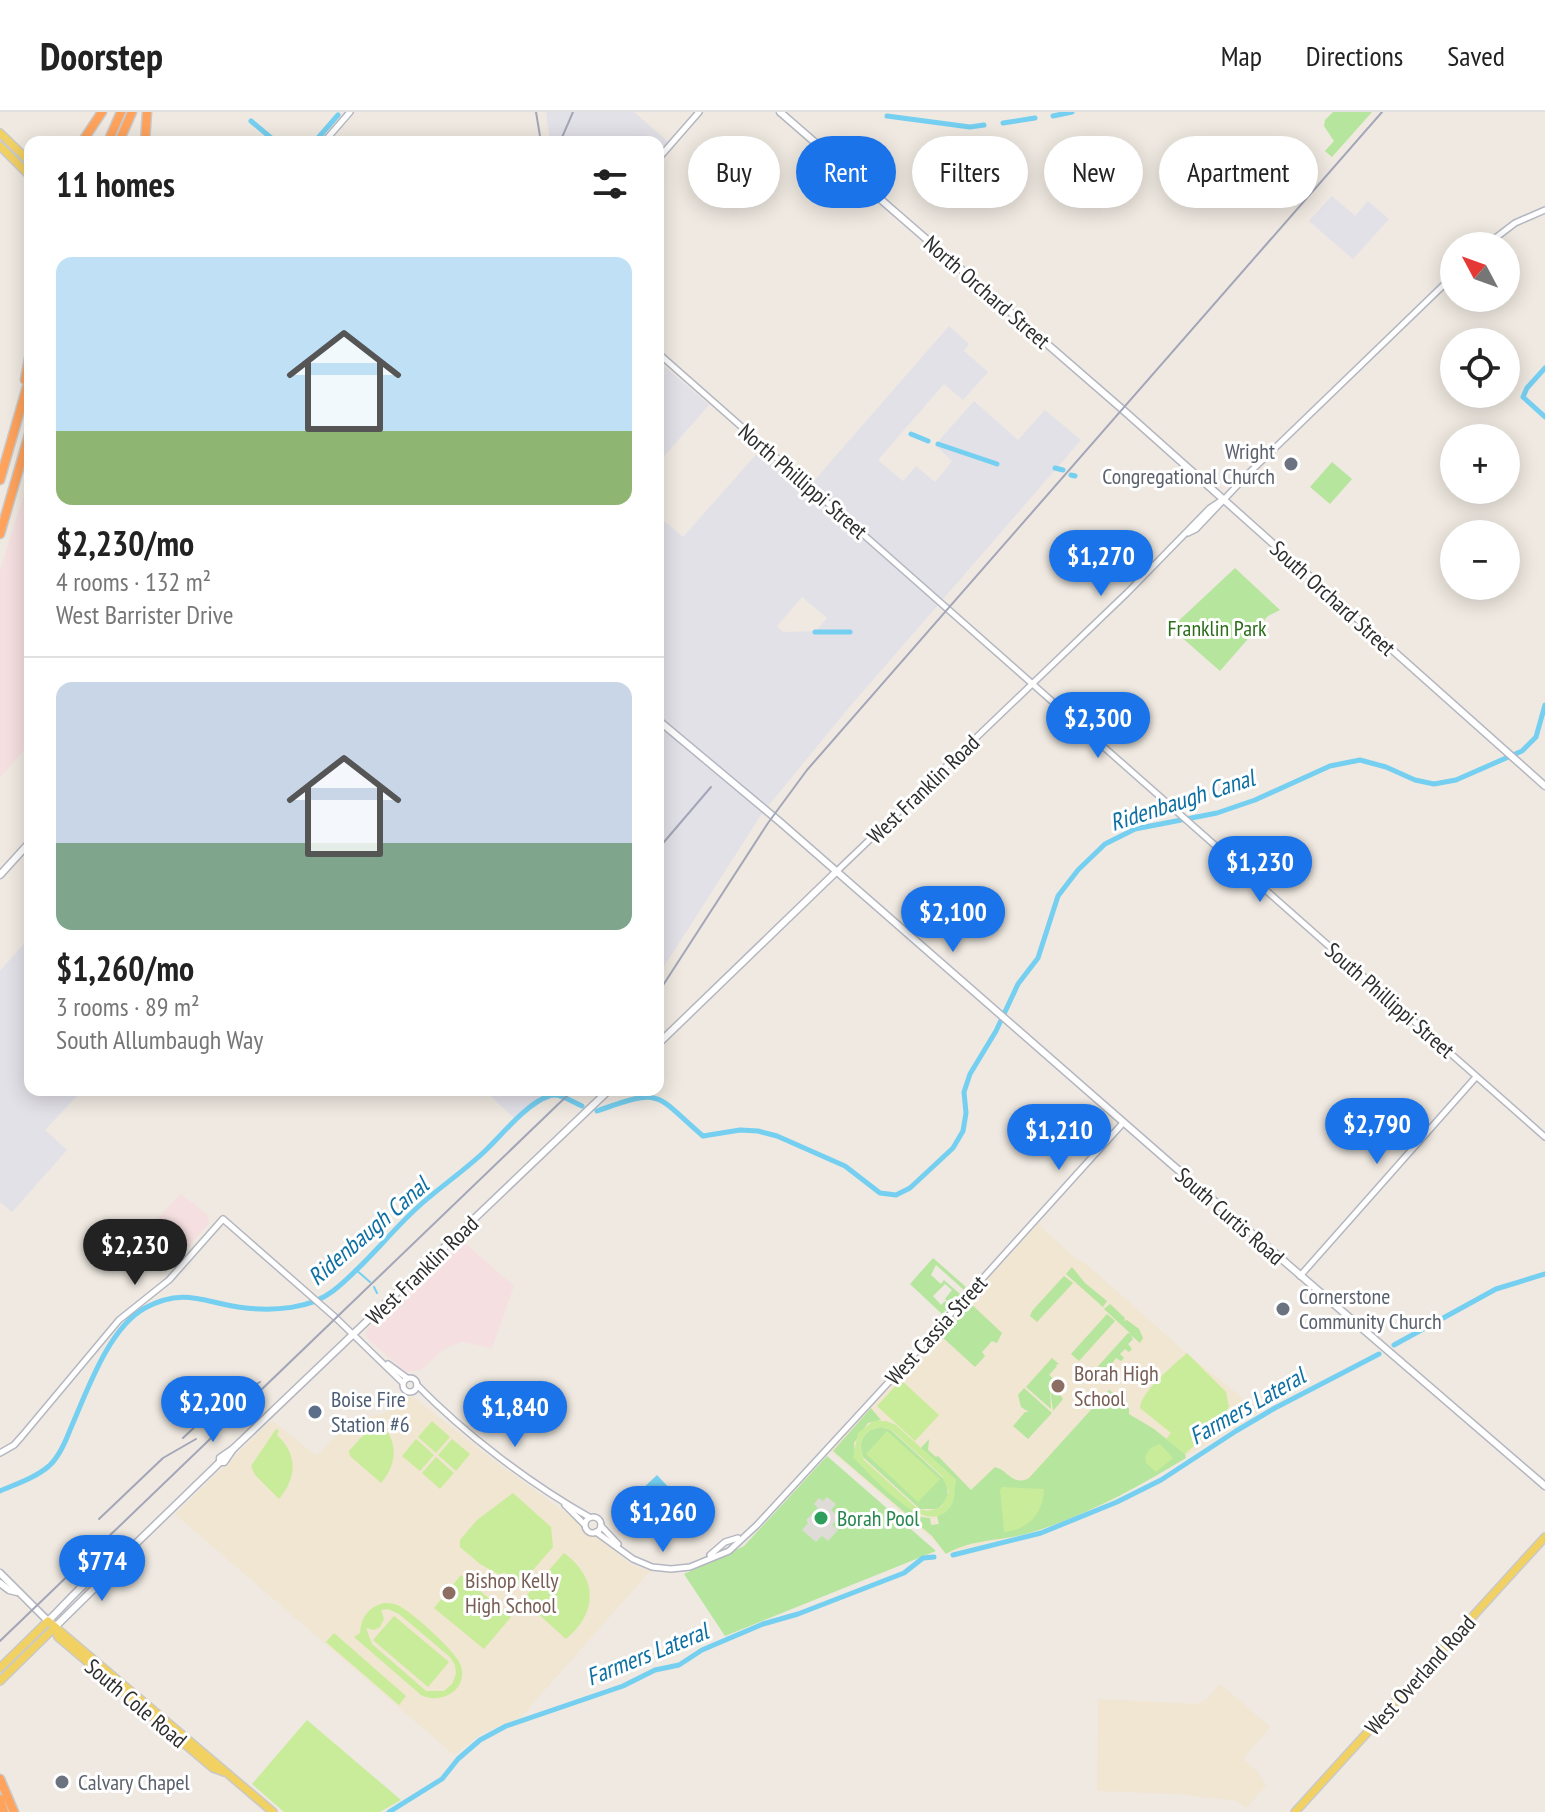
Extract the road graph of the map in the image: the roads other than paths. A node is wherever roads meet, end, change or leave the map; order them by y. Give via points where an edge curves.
1 (102, 112) edge
2 (121, 112) edge
3 (132, 112) edge
4 (147, 112) edge
5 (350, 112) edge
6 (699, 112) edge
7 (780, 112) edge
8 (0, 133) edge
9 (86, 136) edge
10 (111, 136) edge
11 (122, 136) edge
12 (145, 136) edge
13 (329, 136) edge
14 (0, 146) edge
15 (664, 152) edge
16 (24, 156) edge
17 (24, 170) edge
18 (1543, 211) edge
19 (1501, 232) edge
20 (1440, 289) edge
21 (664, 358) edge
22 (24, 383) edge
23 (24, 395) edge
24 (1122, 409) joint
25 (17, 418) junction
26 (24, 452) edge
27 (0, 480) edge
28 (1222, 500) junction
29 (0, 534) edge
30 (948, 608) joint
31 (1033, 683) junction
32 (664, 725) edge
33 (1545, 786) edge
34 (24, 849) edge
35 (836, 872) junction
36 (0, 875) edge
37 (664, 1038) edge
38 (1476, 1077) junction
39 (603, 1096) edge
40 (1123, 1123) junction
41 (1545, 1137) edge
42 (1300, 1276) junction
43 (354, 1335) junction
44 (405, 1381) junction
45 (417, 1385) junction
46 (410, 1392) junction
47 (435, 1404) junction
48 (0, 1453) edge
49 (1545, 1486) edge
50 (559, 1498) junction
51 (589, 1517) junction
52 (584, 1524) junction
53 (601, 1526) junction
54 (596, 1532) junction
55 (1545, 1537) edge
56 (623, 1551) junction
57 (119, 1561) junction
58 (0, 1573) edge
59 (0, 1583) edge
60 (17, 1592) junction
61 (48, 1621) junction
62 (55, 1627) junction
63 (0, 1668) edge
64 (0, 1681) edge
65 (0, 1779) edge
66 (0, 1799) edge
67 (4, 1812) edge
68 (14, 1812) edge
69 (273, 1812) edge
70 (1295, 1812) edge

1 - 9 highway
2 - 10 highway
3 - 11 highway
4 - 12 highway
5 - 13 street
6 - 15 street
7 - 24 main road, North Orchard Street
8 - 16 main road
14 - 17 main road
18 - 19 street
20 - 28 street, West Franklin Road
21 - 30 street, North Phillippi Street
22 - 25 highway
23 - 25 highway
24 - 28 main road, South Orchard Street
25 - 27 highway
26 - 29 highway
28 - 31 street, West Franklin Road
28 - 33 main road, South Orchard Street
30 - 31 street, South Phillippi Street
31 - 35 street, West Franklin Road
31 - 38 street, South Phillippi Street
32 - 35 main road, South Curtis Road
34 - 36 main road
35 - 37 main road, West Franklin Road
35 - 40 main road, South Curtis Road
38 - 41 street, South Phillippi Street
38 - 42 street
39 - 43 main road, West Franklin Road
40 - 42 main road, South Curtis Road
40 - 56 street, West Cassia Street via 729,1551 690,1567 661,1568
42 - 49 main road, South Curtis Road
43 - 44 street
43 - 48 street via 223,1219 169,1280 131,1307 14,1445
43 - 57 main road, West Franklin Road via 220,1458
44 - 45 street via 414,1379
44 - 46 street via 404,1389
45 - 46 street
45 - 47 street
46 - 47 street
47 - 50 street
50 - 51 street
50 - 52 street
51 - 52 street
51 - 53 street
52 - 54 street
53 - 54 street
53 - 56 street
54 - 56 street
55 - 70 main road, West Overland Road
57 - 61 main road, West Franklin Road via 102,1570
57 - 62 main road, West Franklin Road
58 - 60 main road
59 - 60 main road
60 - 61 main road
61 - 62 main road, South Cole Road
61 - 63 main road, West Franklin Road
62 - 64 main road, West Franklin Road
62 - 69 main road, South Cole Road via 58,1637
65 - 68 highway
66 - 67 highway

